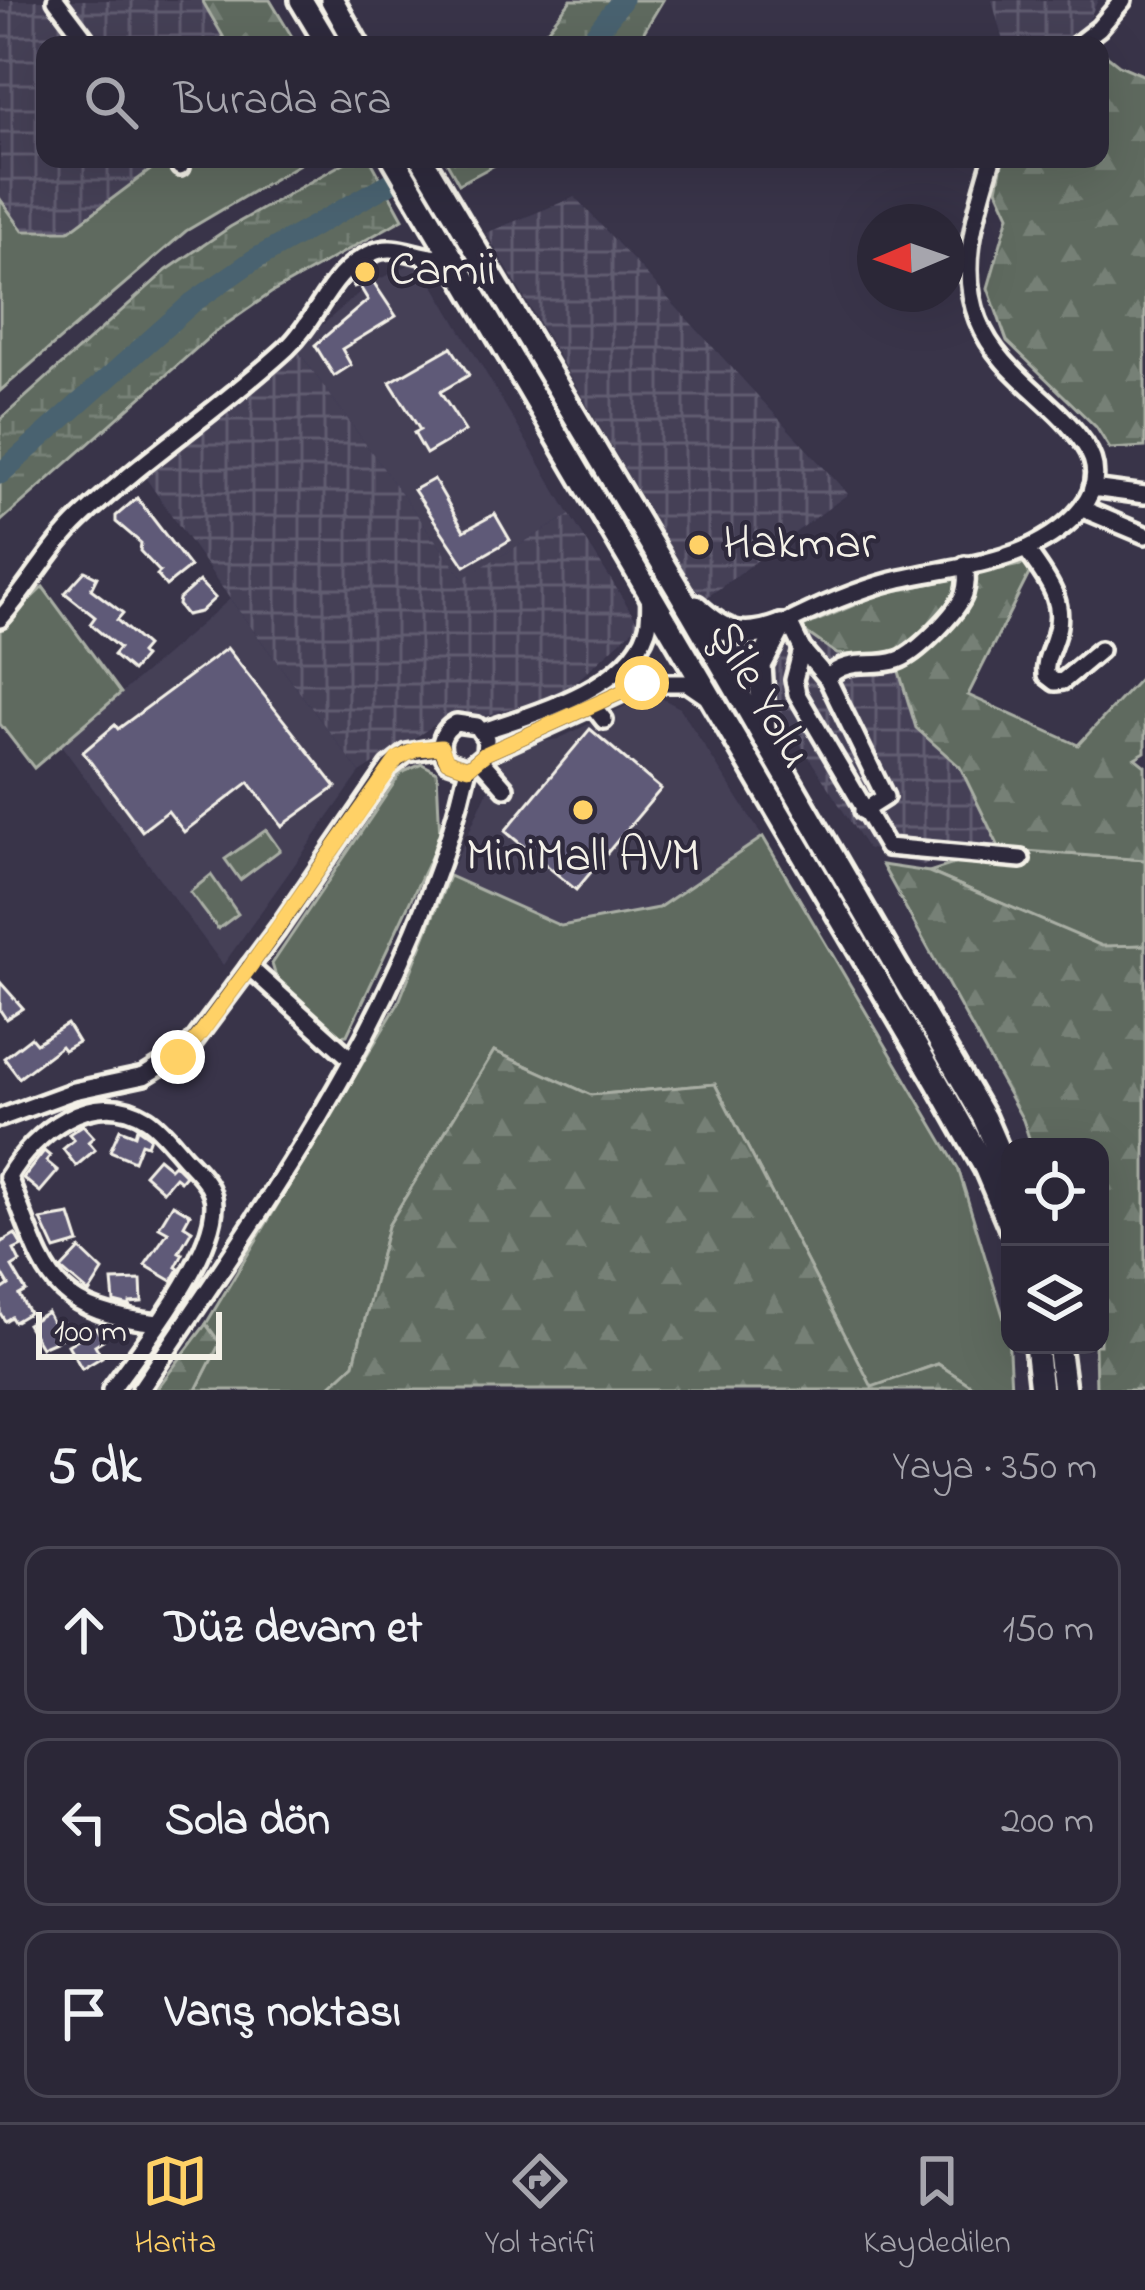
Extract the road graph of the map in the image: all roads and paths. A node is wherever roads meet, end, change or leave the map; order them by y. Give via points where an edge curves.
1 (56, 0) edge
2 (302, 0) edge
3 (332, 0) edge
4 (1123, 0) edge
5 (83, 36) edge
6 (323, 36) edge
7 (352, 36) edge
8 (1089, 36) edge
9 (399, 168) edge
10 (427, 168) edge
11 (990, 168) edge
12 (452, 256) junction
13 (1092, 488) junction
14 (1145, 495) edge
15 (1083, 509) junction
16 (1145, 535) edge
17 (1026, 548) junction
18 (965, 566) junction
19 (677, 588) junction
20 (650, 592) junction
21 (0, 619) edge
22 (785, 624) junction
23 (802, 650) junction
24 (1100, 650) dead end
25 (827, 678) junction
26 (593, 706) junction
27 (722, 715) junction
28 (604, 720) dead end
29 (483, 731) junction
30 (766, 741) junction
31 (441, 747) junction
32 (478, 761) junction
33 (505, 788) dead end
34 (863, 811) junction
35 (1021, 859) dead end
36 (249, 968) junction
37 (350, 1058) junction
38 (0, 1118) edge
39 (1001, 1157) edge
40 (4, 1176) edge
41 (1001, 1206) edge
42 (158, 1323) junction
43 (1037, 1354) edge
44 (1059, 1354) edge
45 (110, 1390) edge
46 (140, 1390) edge
47 (1041, 1390) edge
48 (1064, 1390) edge

1 - 5 street
2 - 6 highway
3 - 7 highway
4 - 8 street
9 - 12 highway, Şile Yolu
10 - 19 highway, Şile Yolu
11 - 13 street via 970,244 978,319 1000,360 1085,445
12 - 20 highway, Şile Yolu
12 - 21 street via 387,248 349,267 287,348 79,520
13 - 14 street
13 - 15 street
15 - 16 street
15 - 17 street
17 - 18 street
17 - 24 street via 1058,602 1048,678 1063,681
18 - 22 street via 889,582
18 - 25 street via 959,605 912,653 848,664
19 - 22 highway via 738,634
19 - 30 highway, Şile Yolu
20 - 27 highway, Şile Yolu
20 - 29 street via 648,629 623,665 592,688
22 - 23 street
22 - 30 highway via 760,665
23 - 25 street
23 - 34 street via 796,694
25 - 34 street via 885,796
26 - 27 street via 663,680 702,691
26 - 28 street
26 - 32 street
27 - 41 highway, Şile Yolu
29 - 31 street via 455,723
29 - 32 street
30 - 39 highway, Şile Yolu
31 - 32 street via 447,761
31 - 36 street via 407,753 389,767
32 - 33 street
32 - 37 street via 402,966
34 - 35 street via 886,848
36 - 37 street
36 - 38 street via 170,1063
37 - 46 street via 286,1174
40 - 42 street via 38,1256 64,1291 102,1315
40 - 42 street via 73,1114 113,1109 149,1120 202,1176 214,1211 194,1268
42 - 45 street
43 - 47 highway
44 - 48 highway

